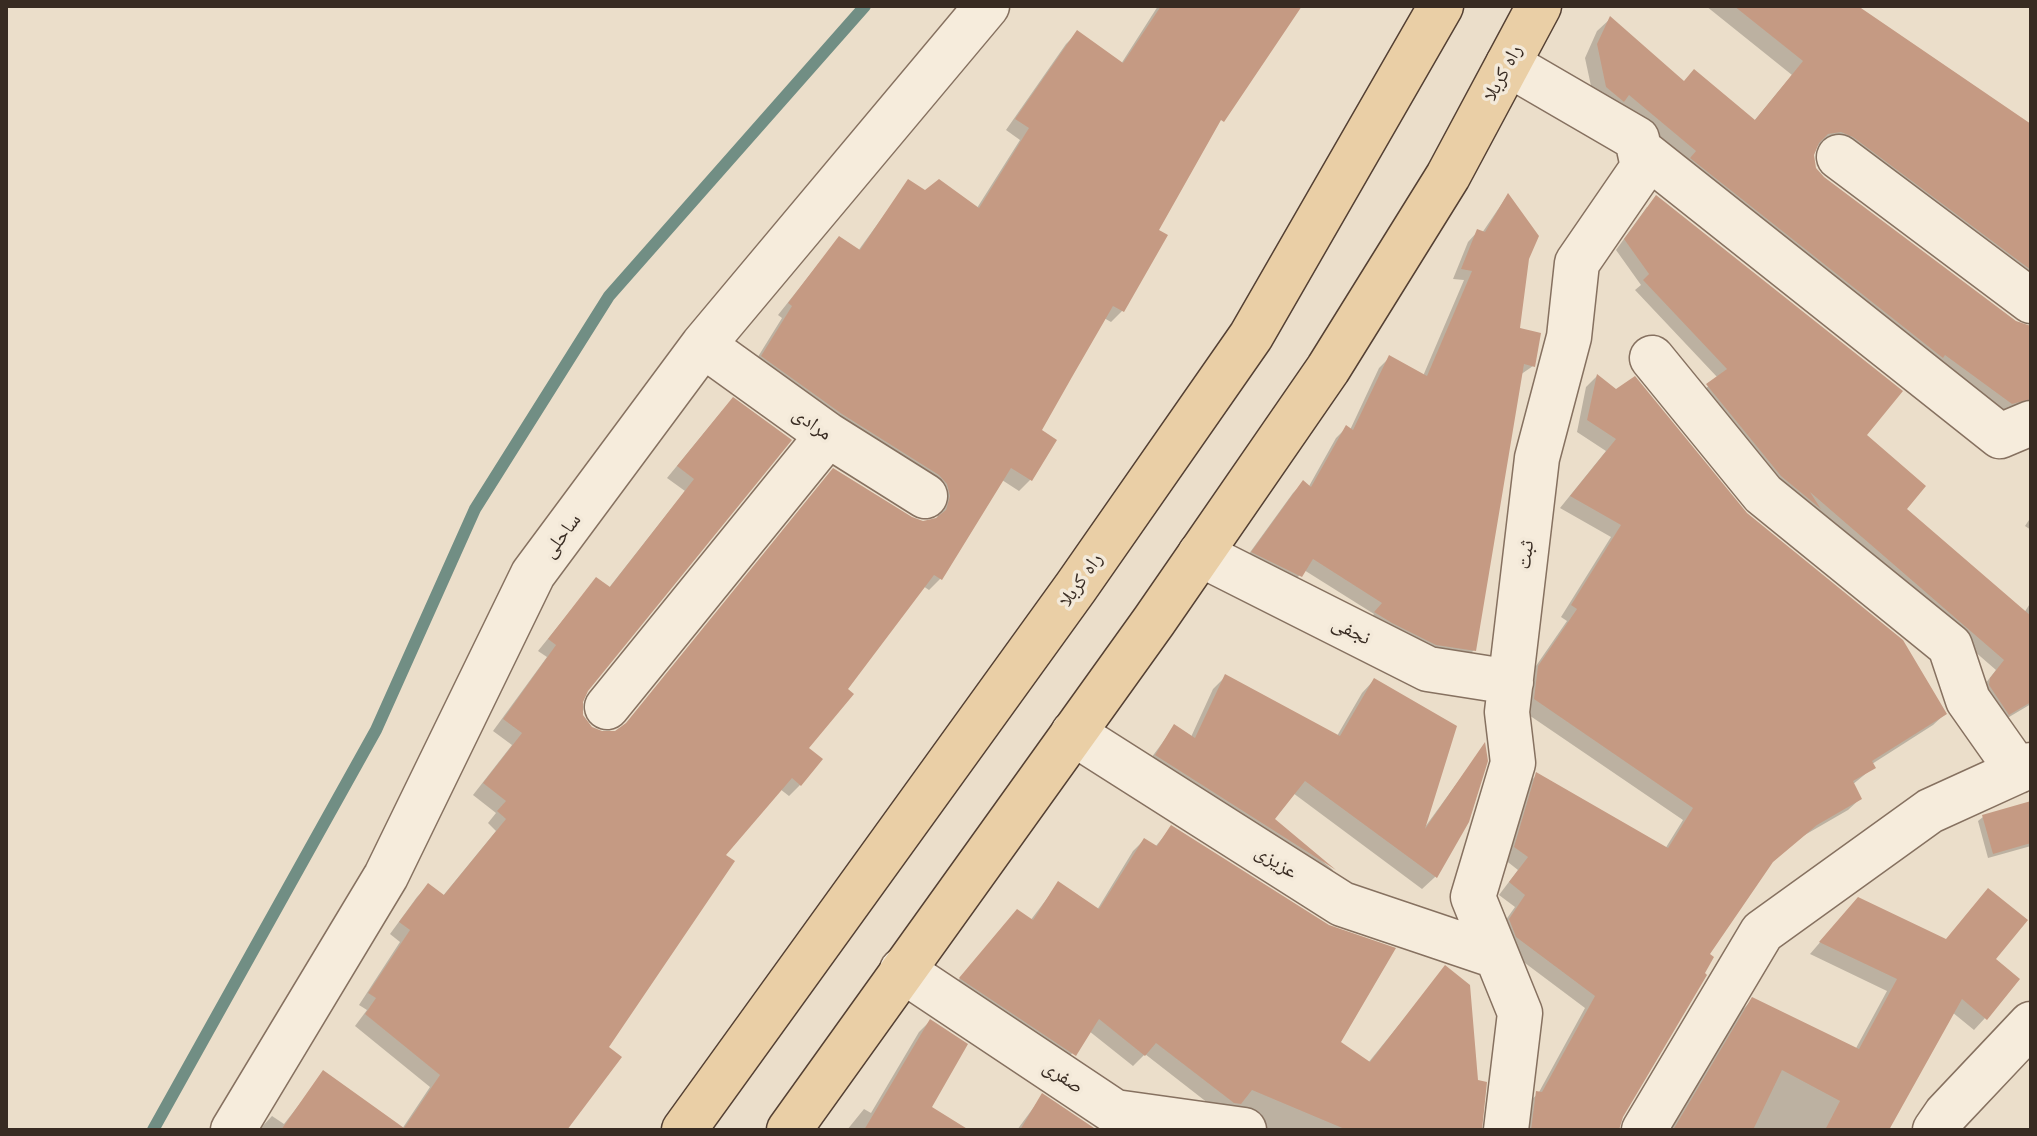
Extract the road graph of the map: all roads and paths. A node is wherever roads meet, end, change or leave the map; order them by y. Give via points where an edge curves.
1 (987, 6) edge
2 (1441, 6) edge
3 (1539, 6) edge
4 (1508, 64) junction
5 (1640, 150) junction
6 (1839, 157) dead end
7 (2031, 301) edge
8 (703, 345) junction
9 (1652, 358) dead end
10 (2031, 423) edge
11 (828, 435) junction
12 (925, 496) dead end
13 (1200, 554) junction
14 (1511, 682) junction
15 (607, 707) dead end
16 (1073, 733) junction
17 (2024, 768) edge
18 (1496, 956) junction
19 (902, 970) junction
20 (2031, 1024) edge
21 (233, 1130) edge
22 (684, 1130) edge
23 (789, 1130) edge
24 (1244, 1130) edge
25 (1506, 1130) edge
26 (1644, 1130) edge
27 (1935, 1130) edge

1 - 8 street, ساحلی
2 - 22 main road, راه کربلا via 1251,336
3 - 4 main road, راه کربلا
4 - 5 street via 1637,139
4 - 13 main road, راه کربلا via 1448,176 1328,369
5 - 10 street via 2000,436
5 - 14 street, ثبت via 1643,167 1577,263 1569,337 1537,458
6 - 7 street
8 - 11 street, مرادی
8 - 21 street, ساحلی via 533,574 386,876
9 - 17 street via 1763,494 1950,646 1968,700
11 - 12 street, مرادی
11 - 15 street
13 - 14 street, نجفی via 1428,669
13 - 16 main road, راه کربلا
14 - 18 street, ثبت via 1507,712 1513,763 1473,897
16 - 18 street, عزیزی via 1342,904
16 - 19 main road, راه کربلا
17 - 26 street via 1930,811 1762,932
18 - 25 street, ثبت via 1520,1013
19 - 23 main road, راه کربلا
19 - 24 street, صفری via 1115,1112
20 - 27 street

